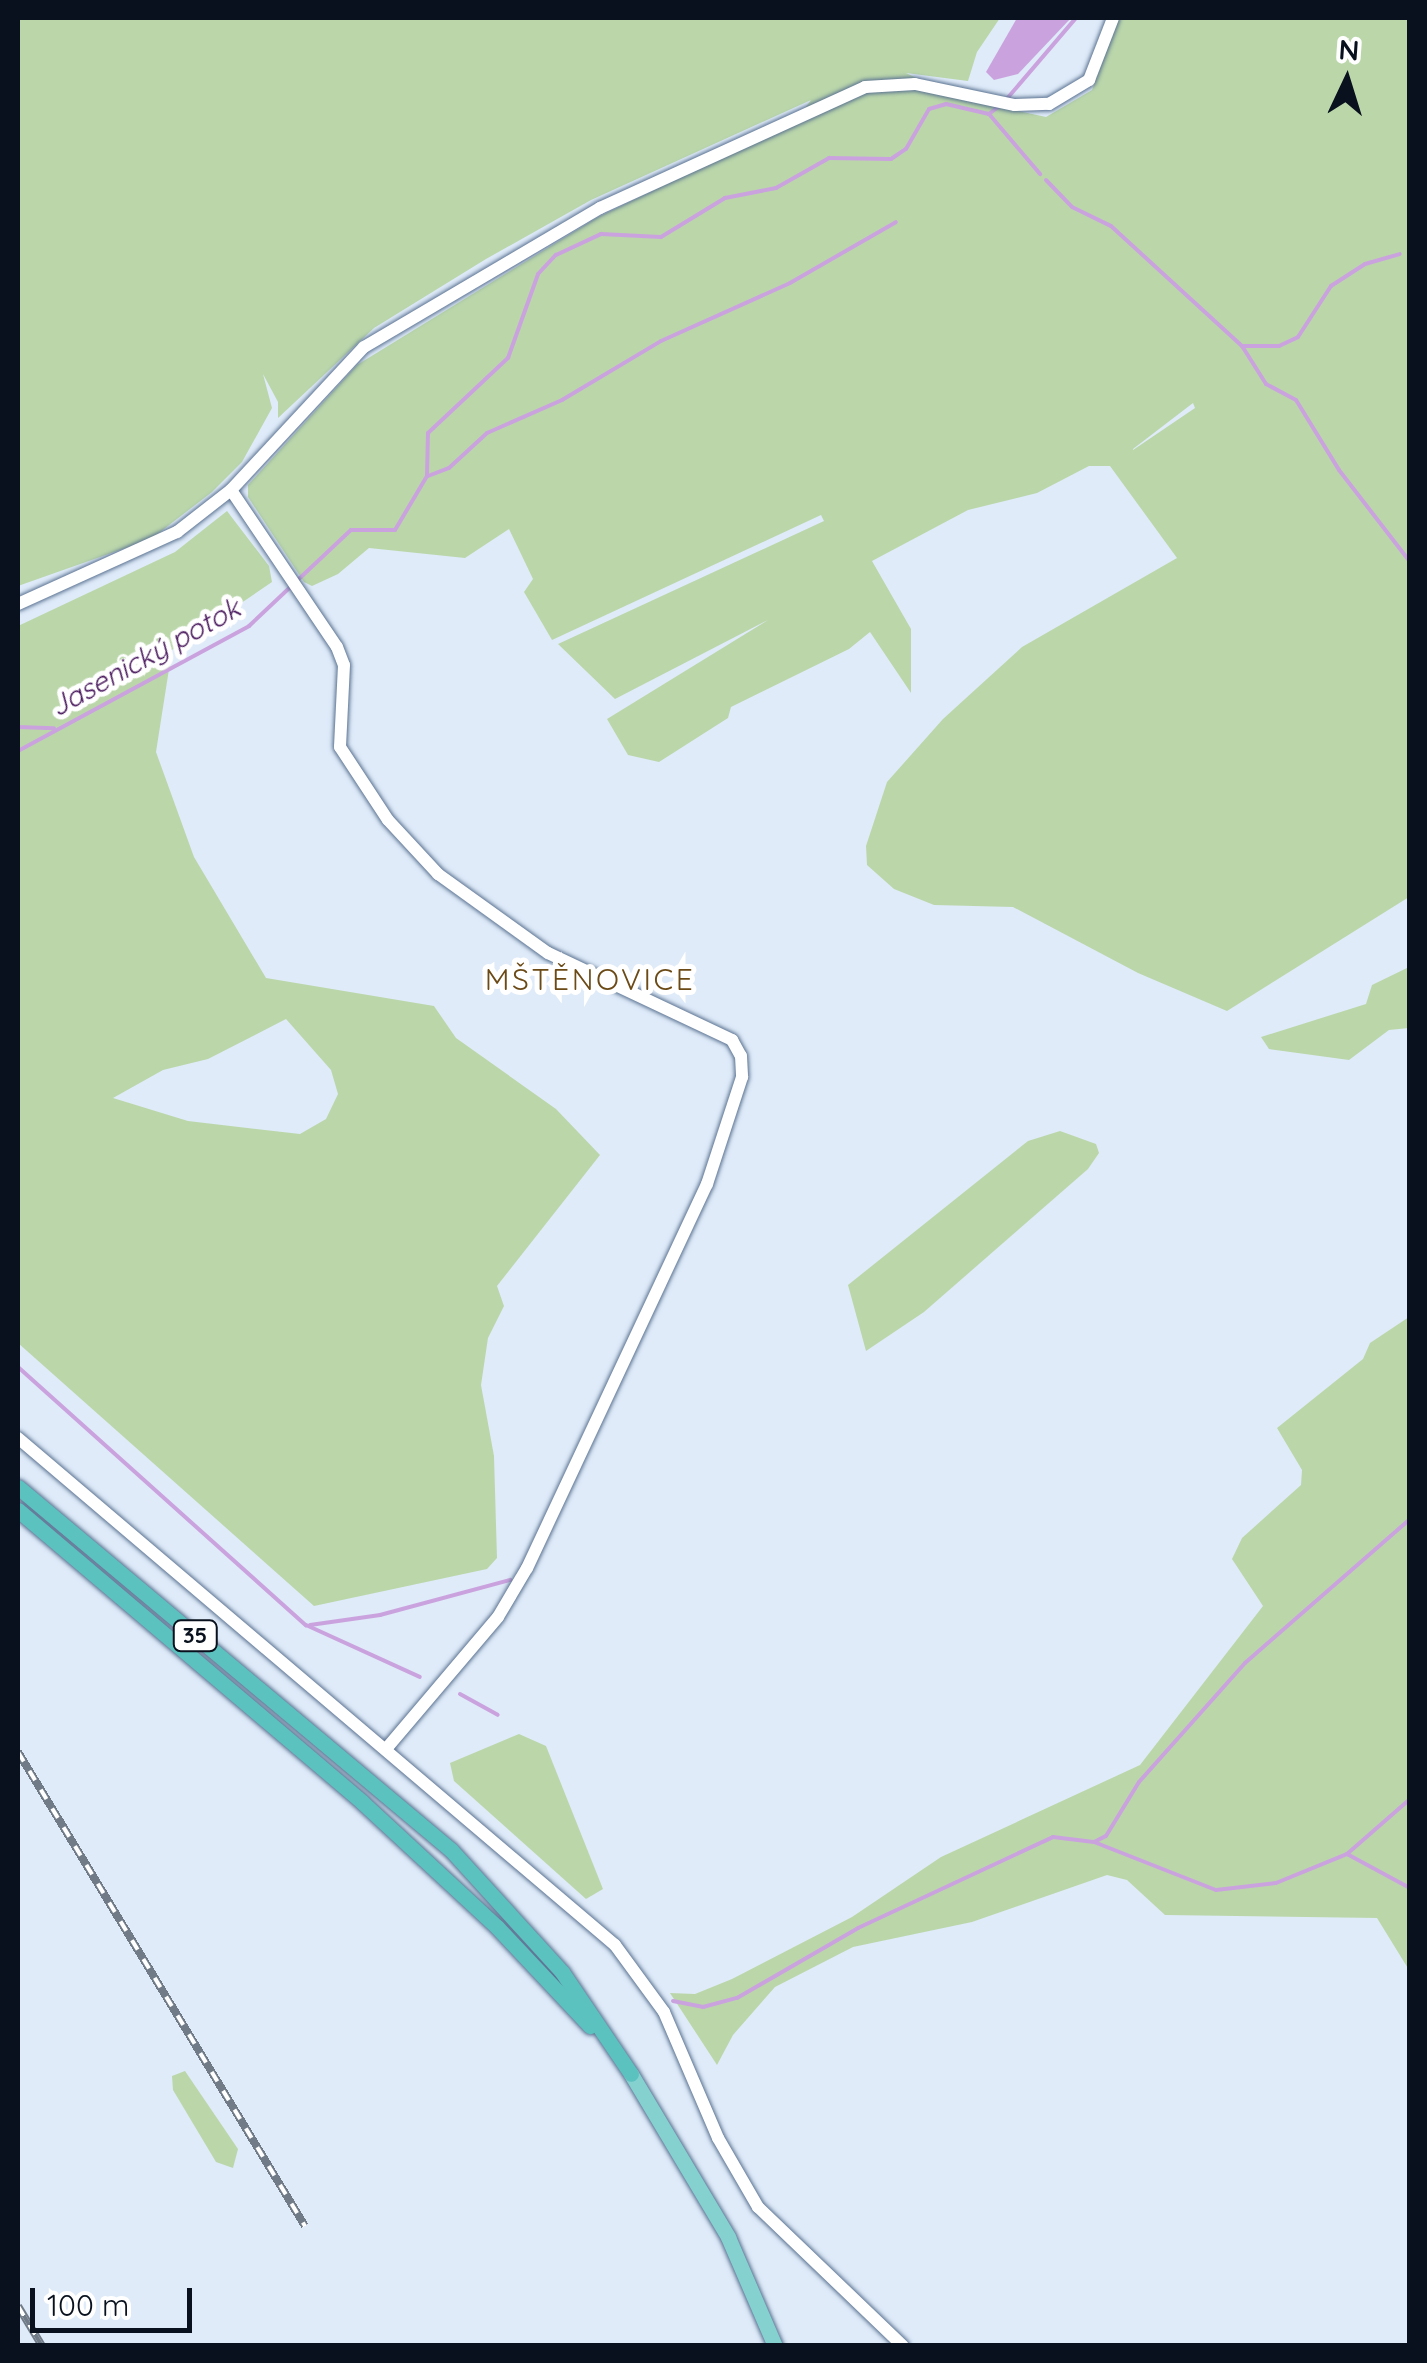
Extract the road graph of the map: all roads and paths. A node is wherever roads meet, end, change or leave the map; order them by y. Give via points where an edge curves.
1 (1113, 18) edge
2 (231, 490) junction
3 (18, 604) edge
4 (18, 1438) edge
5 (18, 1487) edge
6 (18, 1510) edge
7 (387, 1748) junction
8 (631, 2074) junction
9 (775, 2346) edge
10 (902, 2346) edge

1 - 2 street via 1089,80 1049,104 1015,105 915,84 865,87 600,208 364,346
2 - 3 street via 141,553
2 - 7 street via 288,569 344,665 340,747 388,820 438,874 548,953 732,1040 742,1056 742,1077 700,1202 528,1568 498,1617
4 - 7 street
5 - 8 highway, 35 via 451,1850 552,1960
6 - 8 highway, 35 via 440,1872
7 - 10 street via 632,1962 664,2012 723,2149 758,2207
8 - 9 main road, 35 via 728,2237

